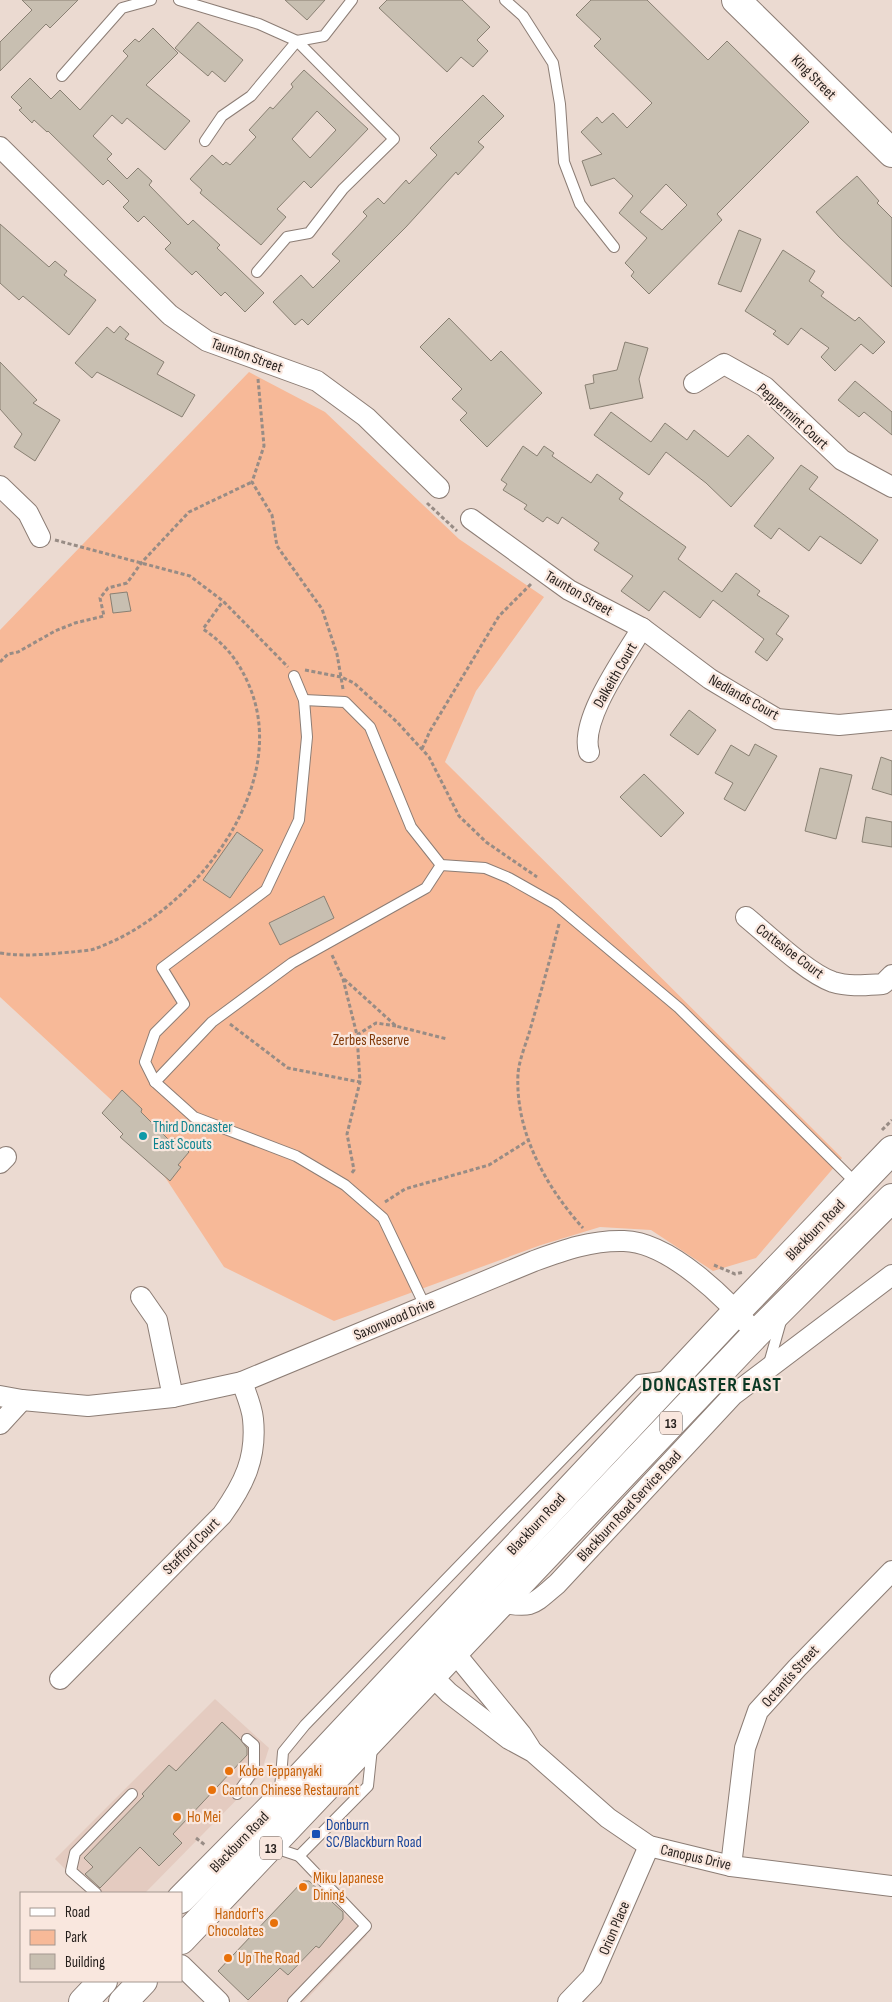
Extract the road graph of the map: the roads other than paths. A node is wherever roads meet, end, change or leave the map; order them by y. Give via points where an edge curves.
1 (151, 0) edge
2 (179, 0) edge
3 (352, 0) edge
4 (505, 0) edge
5 (736, 0) edge
6 (297, 41) junction
7 (62, 76) dead end
8 (205, 141) dead end
9 (0, 147) edge
10 (892, 153) edge
11 (614, 247) dead end
12 (257, 272) dead end
13 (694, 383) dead end
14 (0, 486) edge
15 (892, 486) edge
16 (439, 488) dead end
17 (471, 519) dead end
18 (40, 537) road end
19 (642, 628) junction
20 (294, 676) road end
21 (304, 700) junction
22 (892, 720) edge
23 (589, 752) dead end
24 (441, 865) junction
25 (746, 916) dead end
26 (892, 975) edge
27 (155, 1082) junction
28 (892, 1150) edge
29 (858, 1185) junction
30 (892, 1198) edge
31 (892, 1275) edge
32 (141, 1297) dead end
33 (789, 1299) junction
34 (424, 1306) junction
35 (737, 1311) junction
36 (756, 1334) junction
37 (768, 1368) junction
38 (677, 1375) junction
39 (242, 1382) junction
40 (0, 1396) edge
41 (173, 1397) junction
42 (22, 1400) junction
43 (0, 1424) edge
44 (892, 1571) edge
45 (500, 1602) junction
46 (421, 1647) junction
47 (454, 1652) junction
48 (432, 1676) junction
49 (60, 1679) dead end
50 (247, 1738) dead end
51 (373, 1739) junction
52 (533, 1752) junction
53 (323, 1753) junction
54 (344, 1770) junction
55 (132, 1794) dead end
56 (238, 1794) dead end
57 (279, 1800) junction
58 (649, 1846) junction
59 (271, 1847) junction
60 (299, 1856) junction
61 (731, 1866) junction
62 (892, 1886) edge
63 (95, 1892) edge
64 (182, 1899) edge
65 (182, 1939) edge
66 (182, 1966) edge
67 (102, 1982) edge
68 (142, 1982) edge
69 (83, 2002) edge
70 (122, 2002) edge
71 (219, 2002) edge
72 (293, 2002) edge
73 (568, 2002) edge

1 - 7 lane via 122,8
2 - 6 lane via 259,24
3 - 6 lane via 324,36
4 - 11 lane via 523,16 553,62 564,162 580,204
5 - 10 main road, King Street
6 - 8 lane via 252,96 222,116
6 - 12 lane via 394,139 343,189 309,233 286,237
9 - 16 street, Taunton Street via 170,315 207,341 317,381 366,417
13 - 15 street, Peppermint Court via 724,364 765,387 842,460
14 - 18 street via 28,513
17 - 19 street, Taunton Street via 569,590
19 - 22 street, Nedlands Court via 710,679 777,719 838,725
19 - 23 street, Dalkeith Court via 594,708 587,746
20 - 21 lane
21 - 24 lane via 345,702 370,728 411,827
21 - 27 lane via 307,737 299,820 266,890 162,968 184,1004 156,1033 145,1062
24 - 27 lane via 426,888 292,963 219,1016
24 - 29 lane via 484,868 546,898 680,1008
25 - 26 street, Cottesloe Court via 808,968 832,982 853,986 883,984
27 - 34 lane via 194,1117 296,1156 344,1185 383,1218
28 - 29 main road, Blackburn Road / 13
29 - 35 main road, Blackburn Road / 13
30 - 33 main road, Blackburn Road / 13
31 - 37 street, Blackburn Road Service Road
32 - 41 street via 157,1320
33 - 36 main road, Blackburn Road / 13
33 - 37 lane via 774,1339
34 - 35 street, Saxonwood Drive via 576,1246 626,1241 656,1250 685,1266
34 - 39 street, Saxonwood Drive
35 - 36 street, Saxonwood Drive
35 - 38 main road, Blackburn Road / 13
36 - 45 main road, Blackburn Road / 13
37 - 45 street, Blackburn Road Service Road via 733,1395 557,1584 535,1602 523,1607
38 - 46 main road, Blackburn Road / 13
38 - 57 lane via 639,1380 305,1725 283,1752
39 - 41 street, Saxonwood Drive
39 - 49 street, Stafford Court via 253,1418 252,1454 242,1488 222,1515
40 - 42 street, Saxonwood Drive
41 - 42 street, Saxonwood Drive via 88,1406
42 - 43 street
44 - 61 street, Octantis Street via 758,1711 745,1748
45 - 47 main road, Blackburn Road / 13
46 - 47 street
46 - 48 street, Canopus Drive
46 - 53 main road, Blackburn Road / 13
47 - 48 main road, Blackburn Road / 13
47 - 52 street, Canopus Drive
48 - 51 main road, Blackburn Road / 13
48 - 52 street, Canopus Drive via 509,1739
50 - 56 lane via 254,1745 254,1770
51 - 54 main road, Blackburn Road / 13
51 - 60 lane via 368,1786
52 - 58 street, Canopus Drive via 608,1818
53 - 54 main road
53 - 57 main road, Blackburn Road / 13
54 - 59 main road, Blackburn Road / 13
55 - 63 lane via 76,1853 72,1870
57 - 64 main road, Blackburn Road / 13
58 - 61 street, Canopus Drive
58 - 73 street, Orion Place via 592,1978
59 - 60 lane
59 - 65 main road, Blackburn Road / 13
60 - 72 lane via 366,1926
61 - 62 street, Canopus Drive
66 - 71 street
67 - 69 main road
68 - 70 main road

